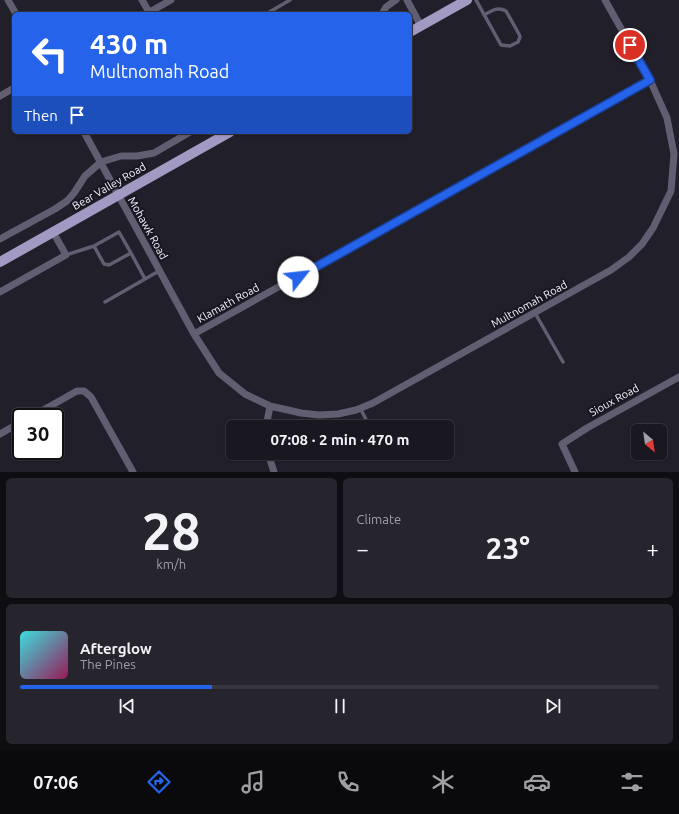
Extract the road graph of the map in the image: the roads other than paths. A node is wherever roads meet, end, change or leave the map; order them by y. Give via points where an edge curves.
1 (8, 0) edge
2 (142, 0) edge
3 (171, 0) edge
4 (290, 0) edge
5 (396, 0) edge
6 (407, 0) edge
7 (467, 0) edge
8 (476, 0) edge
9 (605, 0) edge
10 (15, 12) edge
11 (148, 12) edge
12 (150, 12) edge
13 (273, 12) edge
14 (383, 12) edge
15 (484, 15) junction
16 (421, 26) junction
17 (412, 31) edge
18 (650, 80) junction
19 (12, 89) edge
20 (0, 96) edge
21 (85, 134) edge
22 (186, 134) edge
23 (226, 134) edge
24 (101, 162) junction
25 (671, 191) junction
26 (679, 194) edge
27 (117, 195) junction
28 (53, 232) junction
29 (0, 239) edge
30 (94, 246) junction
31 (131, 253) junction
32 (66, 255) junction
33 (0, 262) edge
34 (159, 271) junction
35 (146, 279) junction
36 (0, 292) edge
37 (105, 302) dead end
38 (535, 313) junction
39 (194, 334) junction
40 (563, 362) dead end
41 (679, 377) edge
42 (270, 406) junction
43 (47, 408) edge
44 (360, 408) junction
45 (267, 420) edge
46 (366, 420) edge
47 (12, 427) edge
48 (0, 434) edge
49 (270, 460) edge
50 (133, 472) edge
51 (274, 472) edge
52 (575, 472) edge

1 - 10 street
2 - 11 street
3 - 12 street
4 - 13 lane
5 - 14 street
6 - 16 street
7 - 16 main road
8 - 15 lane
9 - 18 street, Multnomah Road
15 - 15 lane via 502,45 510,46 518,42 520,37 504,9 496,9
16 - 17 main road
18 - 25 street, Multnomah Road via 667,118 674,154
18 - 39 street, Klamath Road
19 - 20 street
21 - 24 street, Mohawk Road
22 - 24 street via 154,152 121,156
23 - 27 main road, Bear Valley Road
24 - 27 street, Mohawk Road
24 - 29 street via 84,176 67,201
25 - 26 street
25 - 38 street, Multnomah Road via 654,228 629,257 592,282
27 - 28 main road, Bear Valley Road
27 - 34 street, Mohawk Road
28 - 32 street
28 - 33 main road, Bear Valley Road
30 - 31 lane via 104,264 109,265
30 - 31 lane via 119,232
30 - 32 lane
31 - 35 lane
32 - 36 street
34 - 35 lane
34 - 39 street, Mohawk Road
35 - 37 lane
38 - 40 lane
38 - 44 street, Multnomah Road
39 - 42 street, Multnomah Road via 219,373 245,394
41 - 52 street, Sioux Road via 562,444
42 - 44 street, Multnomah Road via 319,415 338,414
42 - 45 street
43 - 50 street via 77,391 84,391 91,397
44 - 46 lane
47 - 48 street
49 - 51 street

